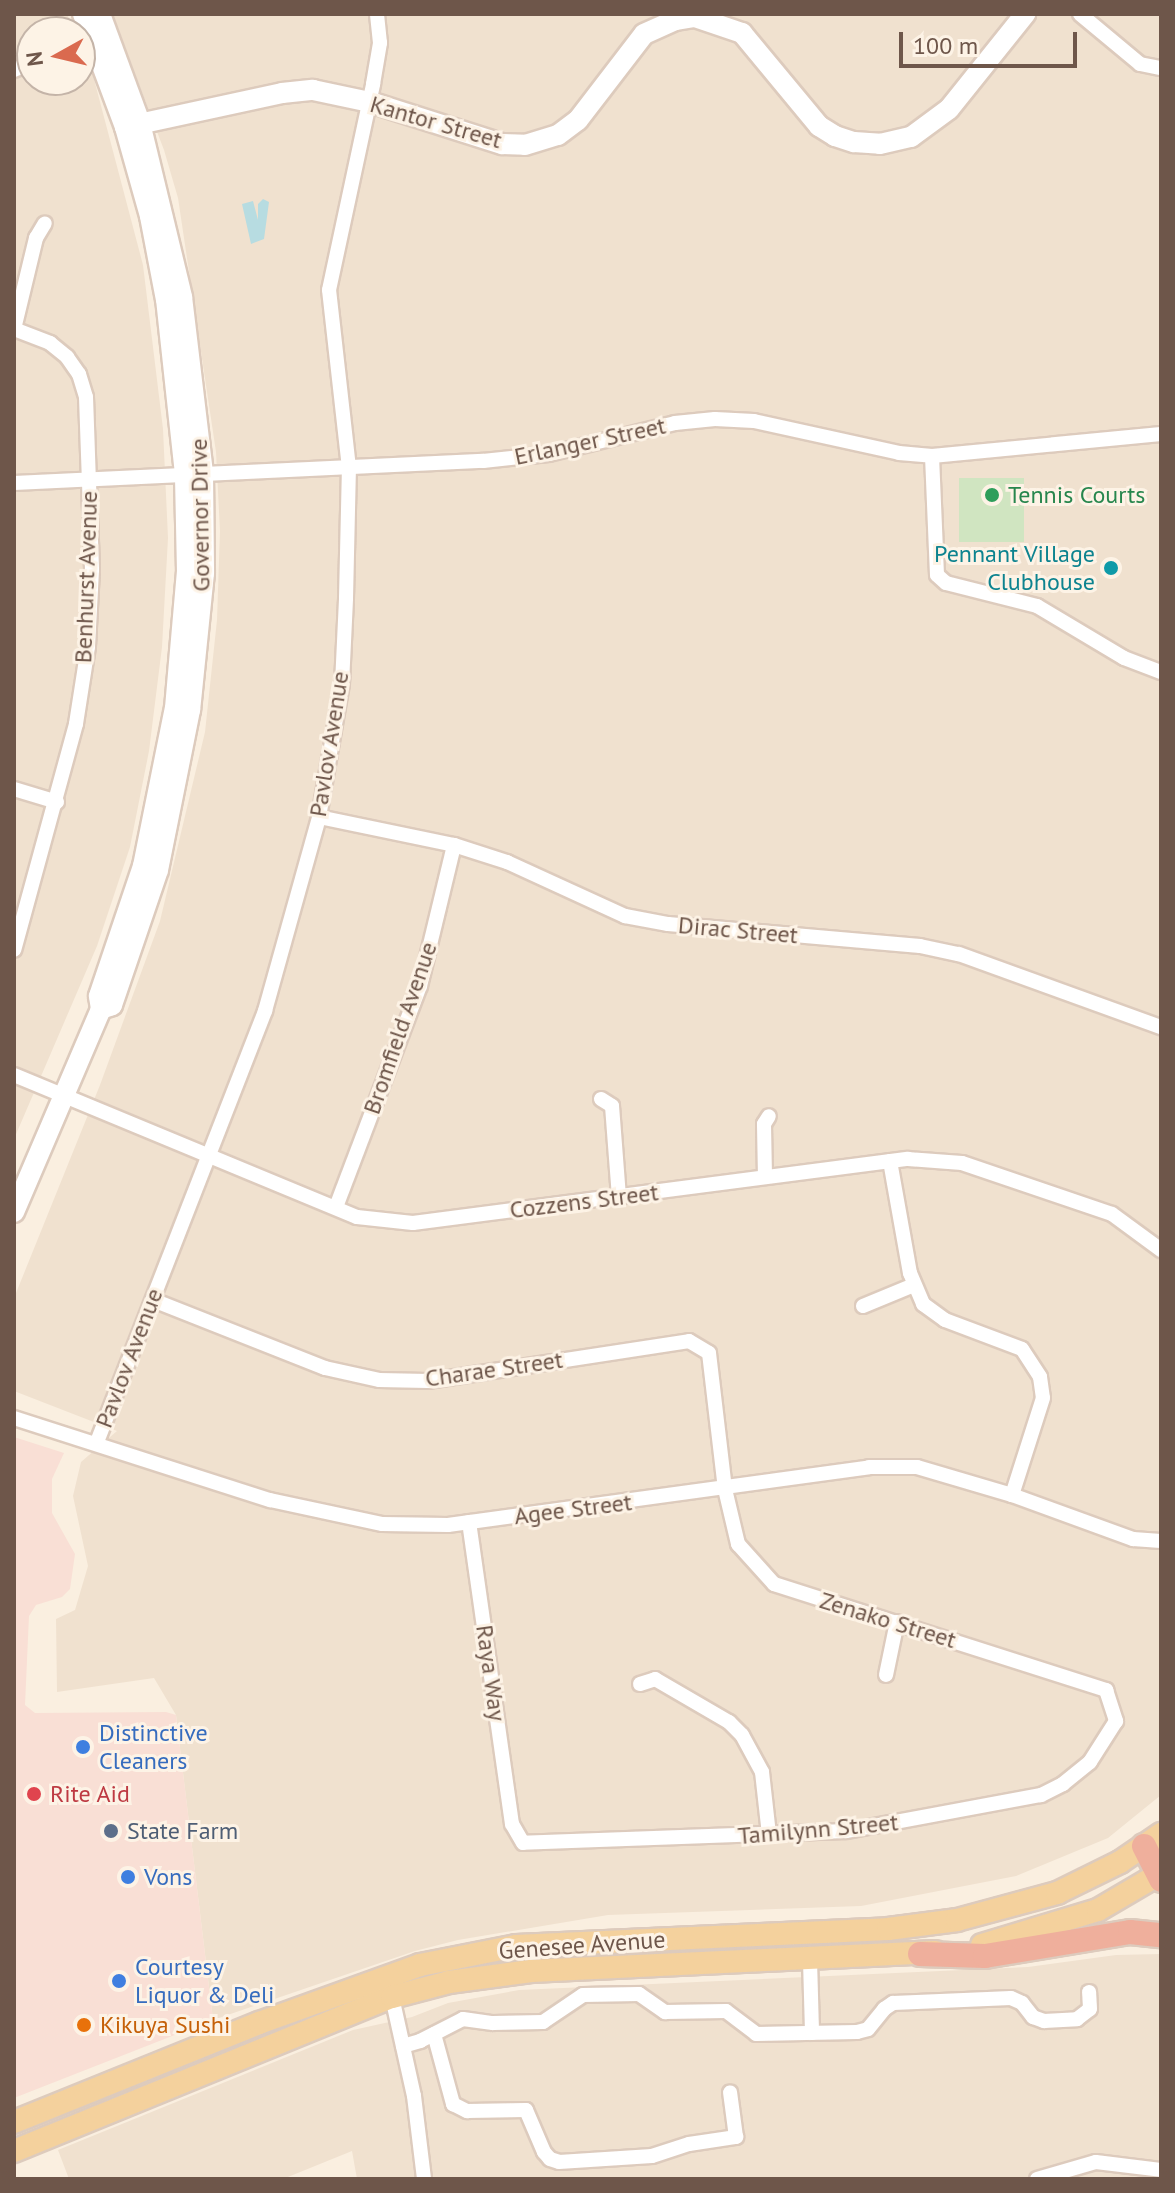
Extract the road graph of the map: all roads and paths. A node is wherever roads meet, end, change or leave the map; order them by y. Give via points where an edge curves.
1 (377, 14) edge
2 (1025, 14) edge
3 (1080, 14) edge
4 (96, 31) edge
5 (1161, 68) edge
6 (370, 102) junction
7 (133, 125) junction
8 (45, 223) dead end
9 (14, 329) edge
10 (1161, 434) edge
11 (932, 456) junction
12 (349, 468) junction
13 (194, 473) junction
14 (89, 479) junction
15 (14, 483) edge
16 (1161, 672) edge
17 (14, 789) edge
18 (57, 802) junction
19 (319, 817) junction
20 (454, 845) junction
21 (14, 950) edge
22 (1161, 1027) edge
23 (14, 1075) edge
24 (61, 1097) junction
25 (601, 1099) dead end
26 (769, 1116) dead end
27 (206, 1154) junction
28 (890, 1161) junction
29 (765, 1177) junction
30 (619, 1197) junction
31 (336, 1207) junction
32 (14, 1212) edge
33 (1161, 1250) edge
34 (914, 1285) junction
35 (153, 1300) junction
36 (863, 1306) dead end
37 (14, 1418) edge
38 (97, 1442) junction
39 (725, 1489) junction
40 (1012, 1495) junction
41 (469, 1522) junction
42 (1161, 1541) edge
43 (897, 1622) junction
44 (886, 1675) dead end
45 (640, 1684) dead end
46 (1106, 1690) joint
47 (512, 1824) joint
48 (769, 1834) junction
49 (1152, 1840) edge
50 (1160, 1876) edge
51 (813, 1932) junction
52 (1161, 1935) edge
53 (920, 1954) junction
54 (810, 1960) junction
55 (1089, 1992) dead end
56 (392, 1997) junction
57 (812, 2033) junction
58 (434, 2034) junction
59 (403, 2046) junction
60 (730, 2092) dead end
61 (14, 2122) edge
62 (14, 2151) edge
63 (1161, 2170) edge
64 (424, 2179) edge
65 (1037, 2179) edge

1 - 6 street, Pavlov Avenue via 380,43
2 - 6 main road, Kantor Street via 949,109 911,137 880,144 845,139 819,126 742,33 695,17 644,34 578,120 558,135 525,145 502,144
3 - 5 street via 1140,64
4 - 7 main road, Governor Drive
6 - 7 main road, Kantor Street via 296,91
6 - 12 street, Pavlov Avenue via 329,290
7 - 13 main road, Governor Drive via 182,297
8 - 9 street via 36,238
9 - 14 street, Benhurst Avenue via 50,343 79,374 86,397
10 - 11 street, Erlanger Street
11 - 12 street, Erlanger Street via 754,421 715,419 675,423 549,454
11 - 16 street via 937,575 946,583 1037,606 1124,658
12 - 13 street, Erlanger Street
12 - 19 street, Pavlov Avenue via 342,684
13 - 14 street, Erlanger Street
13 - 24 main road, Governor Drive via 203,587 175,796 158,870 112,1005 101,1009
14 - 15 street, Erlanger Street
14 - 18 street, Benhurst Avenue via 88,647
17 - 18 street
18 - 21 street, Benhurst Avenue
19 - 20 street, Dirac Street
19 - 27 street, Pavlov Avenue via 265,1011
20 - 22 street, Dirac Street via 507,862 625,916 959,954
20 - 31 street, Bromfield Avenue via 420,986
23 - 24 street, Cozzens Street
24 - 27 street, Cozzens Street
24 - 32 main road, Governor Drive
25 - 30 street via 612,1106
26 - 29 street via 764,1124
27 - 31 street, Cozzens Street
27 - 35 street, Pavlov Avenue
28 - 29 street, Cozzens Street
28 - 33 street, Cozzens Street via 962,1163 1112,1214
28 - 34 street
29 - 30 street, Cozzens Street
30 - 31 street, Cozzens Street via 413,1223 357,1217
34 - 36 street
34 - 40 street via 923,1304 945,1320 1022,1349 1040,1377 1043,1398
35 - 38 street, Pavlov Avenue
35 - 39 street, Charae Street via 325,1368 379,1380 428,1381 689,1341 709,1353
37 - 38 street, Agee Street
38 - 41 street, Agee Street via 295,1506 382,1524
39 - 40 street, Agee Street via 869,1467 917,1467
39 - 41 street, Agee Street
39 - 43 street, Zenako Street via 738,1544 774,1584
40 - 42 street, Agee Street via 1133,1539
41 - 47 street, Raya Way
43 - 44 street
43 - 46 street, Zenako Street
45 - 48 street via 655,1679 742,1735 762,1772
46 - 48 street, Tamilynn Street via 1116,1721 1097,1752 1063,1784 1041,1795 873,1828
47 - 48 street, Tamilynn Street via 523,1843 531,1845
49 - 50 highway
49 - 51 main road, Genesee Avenue via 1057,1893 957,1920
50 - 53 main road, Genesee Avenue via 1098,1910 999,1943
51 - 54 main road
51 - 61 main road, Genesee Avenue via 516,1946 420,1965
52 - 53 highway via 1130,1932 985,1956
53 - 54 main road, Genesee Avenue
54 - 56 main road, Genesee Avenue via 531,1971 449,1982
54 - 57 street
55 - 57 street via 1090,2009 1077,2019 1044,2021 1011,1998 893,2003 868,2029
56 - 59 street
56 - 62 main road, Genesee Avenue
57 - 58 street via 756,2034 726,2011 665,2012 639,1994 575,1998 543,2022 463,2019
58 - 59 street
58 - 60 street via 453,2104 467,2111 526,2110 544,2152 559,2162 652,2156 736,2137
59 - 64 street
63 - 65 street via 1096,2162

